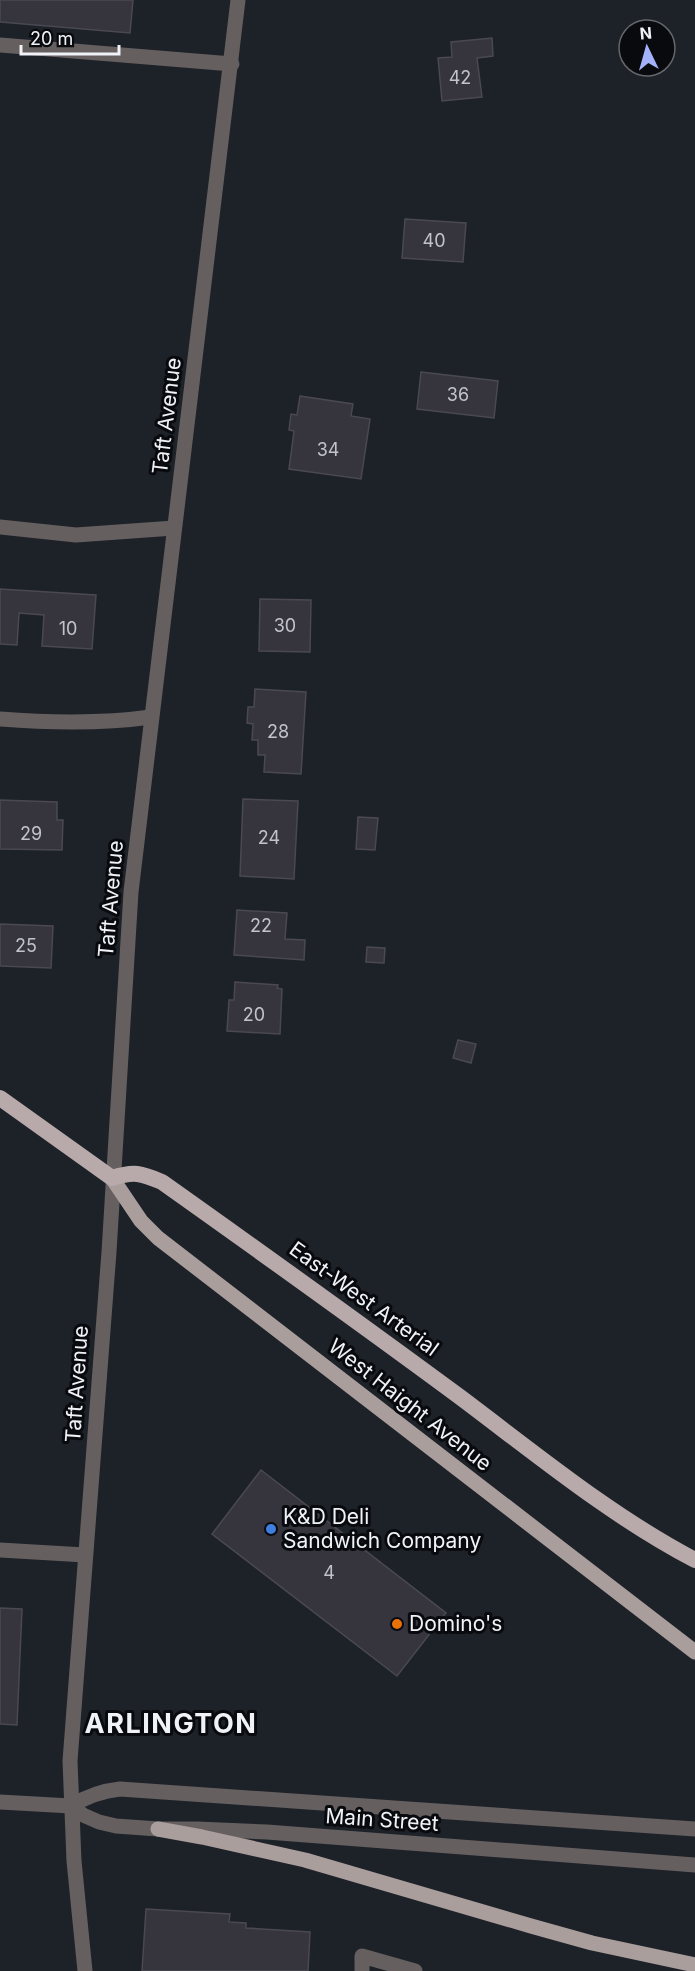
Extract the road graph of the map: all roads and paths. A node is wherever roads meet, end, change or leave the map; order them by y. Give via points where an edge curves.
1 (238, 0) edge
2 (0, 45) edge
3 (232, 64) junction
4 (0, 527) edge
5 (174, 528) junction
6 (151, 717) junction
7 (0, 719) edge
8 (0, 1098) edge
9 (112, 1178) junction
10 (0, 1550) edge
11 (85, 1555) junction
12 (695, 1560) edge
13 (695, 1652) edge
14 (0, 1802) edge
15 (71, 1806) junction
16 (158, 1829) junction
17 (695, 1829) edge
18 (695, 1865) edge
19 (695, 1965) edge
20 (85, 1971) edge
21 (362, 1971) edge
22 (414, 1971) edge

1 - 3 street, Taft Avenue
2 - 3 street
3 - 5 street, Taft Avenue
4 - 5 street via 76,535
5 - 6 street, Taft Avenue
6 - 7 street via 82,722
6 - 9 street, Taft Avenue via 131,892
8 - 9 highway
9 - 11 street, Taft Avenue
9 - 12 highway, East-West Arterial via 130,1172 162,1182 590,1493
9 - 13 main road, West Haight Avenue via 141,1221 158,1238
10 - 11 street
11 - 15 street, Taft Avenue via 70,1754
14 - 15 street, Main Street
15 - 16 street, Main Street via 99,1822
15 - 17 street, Main Street via 101,1791 120,1789
15 - 20 street, Taft Avenue
16 - 18 street, Main Street via 267,1832
16 - 19 main road via 305,1860 592,1943
21 - 22 street via 362,1956

